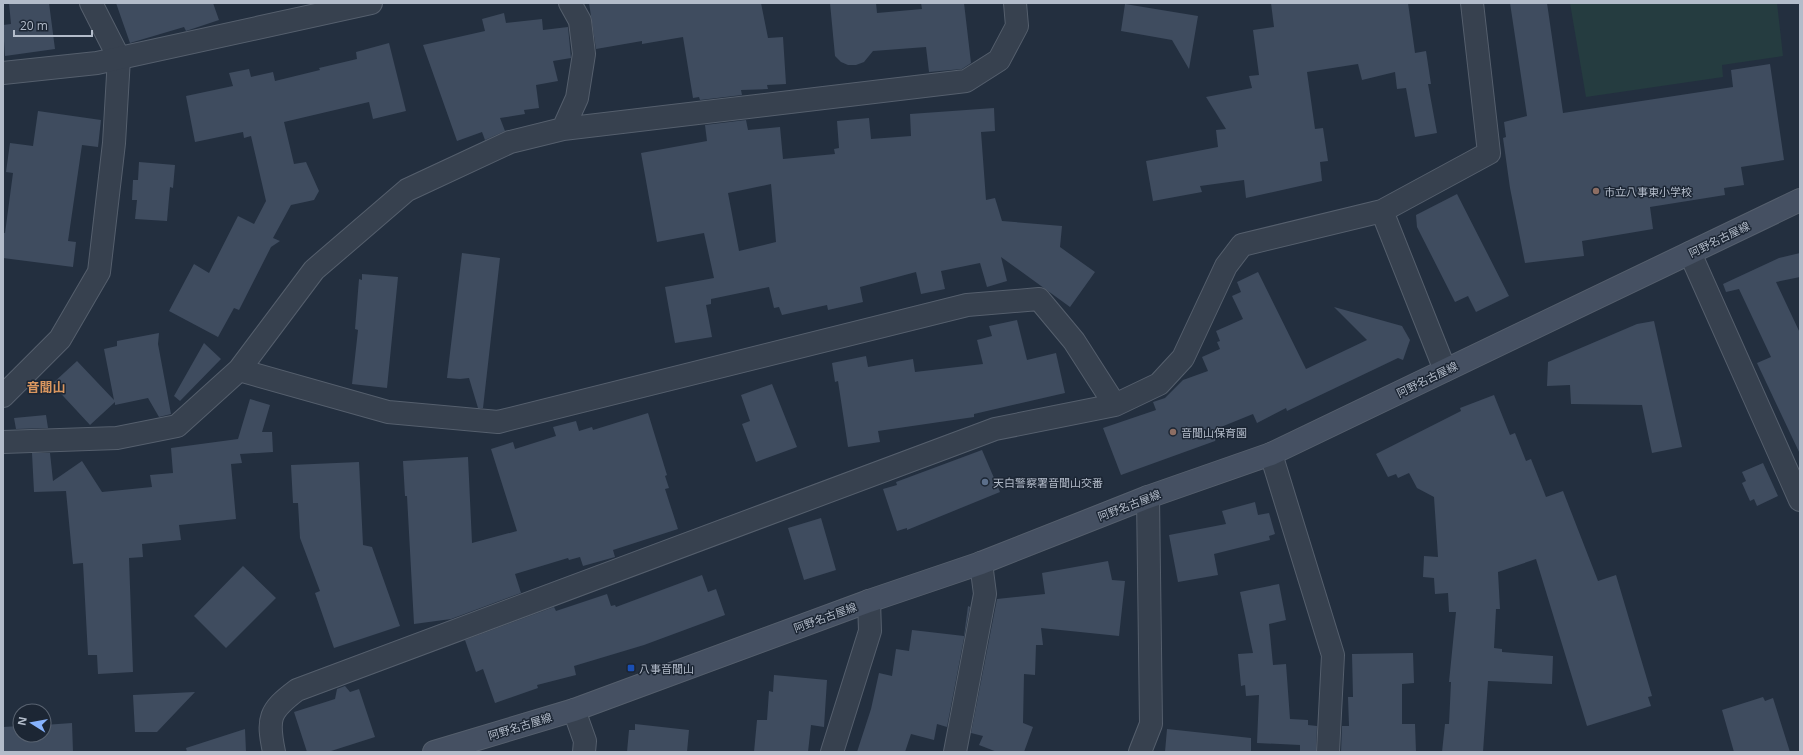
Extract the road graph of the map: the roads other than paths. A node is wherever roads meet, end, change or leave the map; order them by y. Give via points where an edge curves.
1 (91, 3) edge
2 (371, 3) edge
3 (570, 3) edge
4 (1015, 3) edge
5 (1472, 3) edge
6 (118, 58) junction
7 (3, 73) edge
8 (563, 129) junction
9 (1800, 200) edge
10 (1382, 211) junction
11 (1690, 253) junction
12 (238, 370) junction
13 (1445, 370) junction
14 (3, 396) edge
15 (1115, 405) junction
16 (3, 442) edge
17 (1271, 454) junction
18 (1148, 497) junction
19 (1800, 500) edge
20 (981, 563) junction
21 (869, 601) junction
22 (574, 710) junction
23 (274, 752) edge
24 (434, 752) edge
25 (584, 752) edge
26 (832, 752) edge
27 (955, 752) edge
28 (1140, 752) edge
29 (1328, 752) edge

1 - 6 street
2 - 6 street
3 - 8 street via 580,21 584,54 577,98
4 - 8 street via 1017,26 999,60 966,81
5 - 10 street via 1489,153
6 - 7 street via 97,63
6 - 14 street via 114,143 99,272 60,339
8 - 12 street via 510,142 407,190 314,270
9 - 11 main road, 阿野名古屋線
10 - 13 street
10 - 15 street via 1242,245 1226,266 1183,358 1159,384
11 - 13 main road, 阿野名古屋線
11 - 19 street
12 - 15 street via 388,412 498,422 967,305 1039,299 1074,341
12 - 16 street via 177,426 117,438
13 - 17 main road, 阿野名古屋線
15 - 23 street via 995,429 297,690 278,705 269,728
17 - 18 main road, 阿野名古屋線
17 - 29 street via 1333,655
18 - 20 main road, 阿野名古屋線
18 - 28 street via 1151,724
20 - 21 main road, 阿野名古屋線
20 - 27 street via 984,594
21 - 22 main road, 阿野名古屋線
21 - 26 street via 870,631
22 - 24 main road, 阿野名古屋線
22 - 25 street via 585,741

